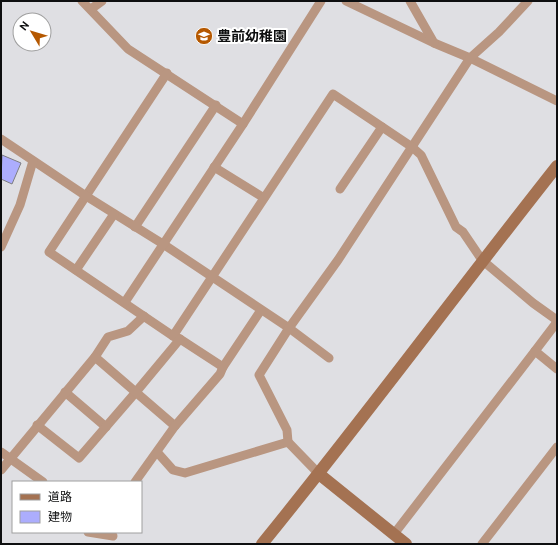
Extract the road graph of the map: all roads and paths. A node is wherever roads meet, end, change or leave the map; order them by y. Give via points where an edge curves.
1 (82, 1) edge
2 (102, 1) edge
3 (321, 1) edge
4 (346, 1) edge
5 (410, 1) edge
6 (528, 1) edge
7 (91, 10) junction
8 (434, 42) junction
9 (470, 58) junction
10 (167, 73) junction
11 (557, 101) edge
12 (216, 105) junction
13 (243, 124) junction
14 (382, 127) junction
15 (1, 139) edge
16 (412, 146) junction
17 (33, 161) junction
18 (557, 166) edge
19 (214, 168) junction
20 (340, 189) dead end
21 (86, 196) junction
22 (264, 198) junction
23 (114, 214) junction
24 (135, 227) junction
25 (163, 244) junction
26 (1, 247) edge
27 (482, 260) junction
28 (76, 270) junction
29 (212, 278) junction
30 (125, 302) junction
31 (261, 310) junction
32 (144, 316) junction
33 (556, 316) edge
34 (289, 328) junction
35 (176, 337) junction
36 (535, 351) junction
37 (95, 357) junction
38 (329, 358) dead end
39 (223, 367) junction
40 (557, 369) edge
41 (65, 392) junction
42 (136, 392) junction
43 (38, 425) junction
44 (175, 426) junction
45 (106, 427) junction
46 (288, 442) junction
47 (557, 447) edge
48 (1, 452) edge
49 (157, 452) junction
50 (10, 458) junction
51 (1, 470) edge
52 (319, 474) junction
53 (42, 481) edge
54 (136, 481) edge
55 (96, 533) edge
56 (394, 534) junction
57 (113, 535) edge
58 (262, 544) edge
59 (406, 544) edge
60 (482, 544) edge

1 - 7 street
2 - 7 street
3 - 13 street
4 - 8 street
5 - 8 street
6 - 9 street
7 - 10 street via 128,49
8 - 9 street
9 - 11 street
9 - 16 street
10 - 12 street
10 - 21 street
12 - 13 street
12 - 24 street
13 - 19 street
14 - 16 street
14 - 20 street
14 - 22 street via 332,94
15 - 17 street
16 - 27 street via 421,155 456,227 463,232
16 - 34 street via 338,260
17 - 21 street
17 - 26 street via 20,205
18 - 27 street
19 - 22 street
19 - 25 street
21 - 23 street
21 - 28 street via 49,252
22 - 29 street
23 - 24 street
23 - 28 street
24 - 25 street
25 - 29 street
25 - 30 street
27 - 33 street via 533,303
27 - 52 street
28 - 30 street
29 - 31 street
29 - 35 street
30 - 32 street
31 - 34 street
31 - 39 street
32 - 35 street
32 - 37 street via 128,331 108,337
33 - 36 street via 557,322
34 - 38 street
34 - 46 street via 259,375 287,430
35 - 39 street
35 - 42 street
36 - 40 street
36 - 56 street
37 - 41 street
37 - 42 street
39 - 44 street via 220,374
41 - 43 street
41 - 45 street
42 - 44 street
42 - 45 street
43 - 45 street via 79,458
43 - 50 street
44 - 49 street
46 - 49 street via 185,473 173,470
46 - 52 street
47 - 60 street
48 - 50 street
49 - 54 street
50 - 51 street
50 - 53 street
52 - 56 street
52 - 58 street
55 - 57 street
56 - 59 street

